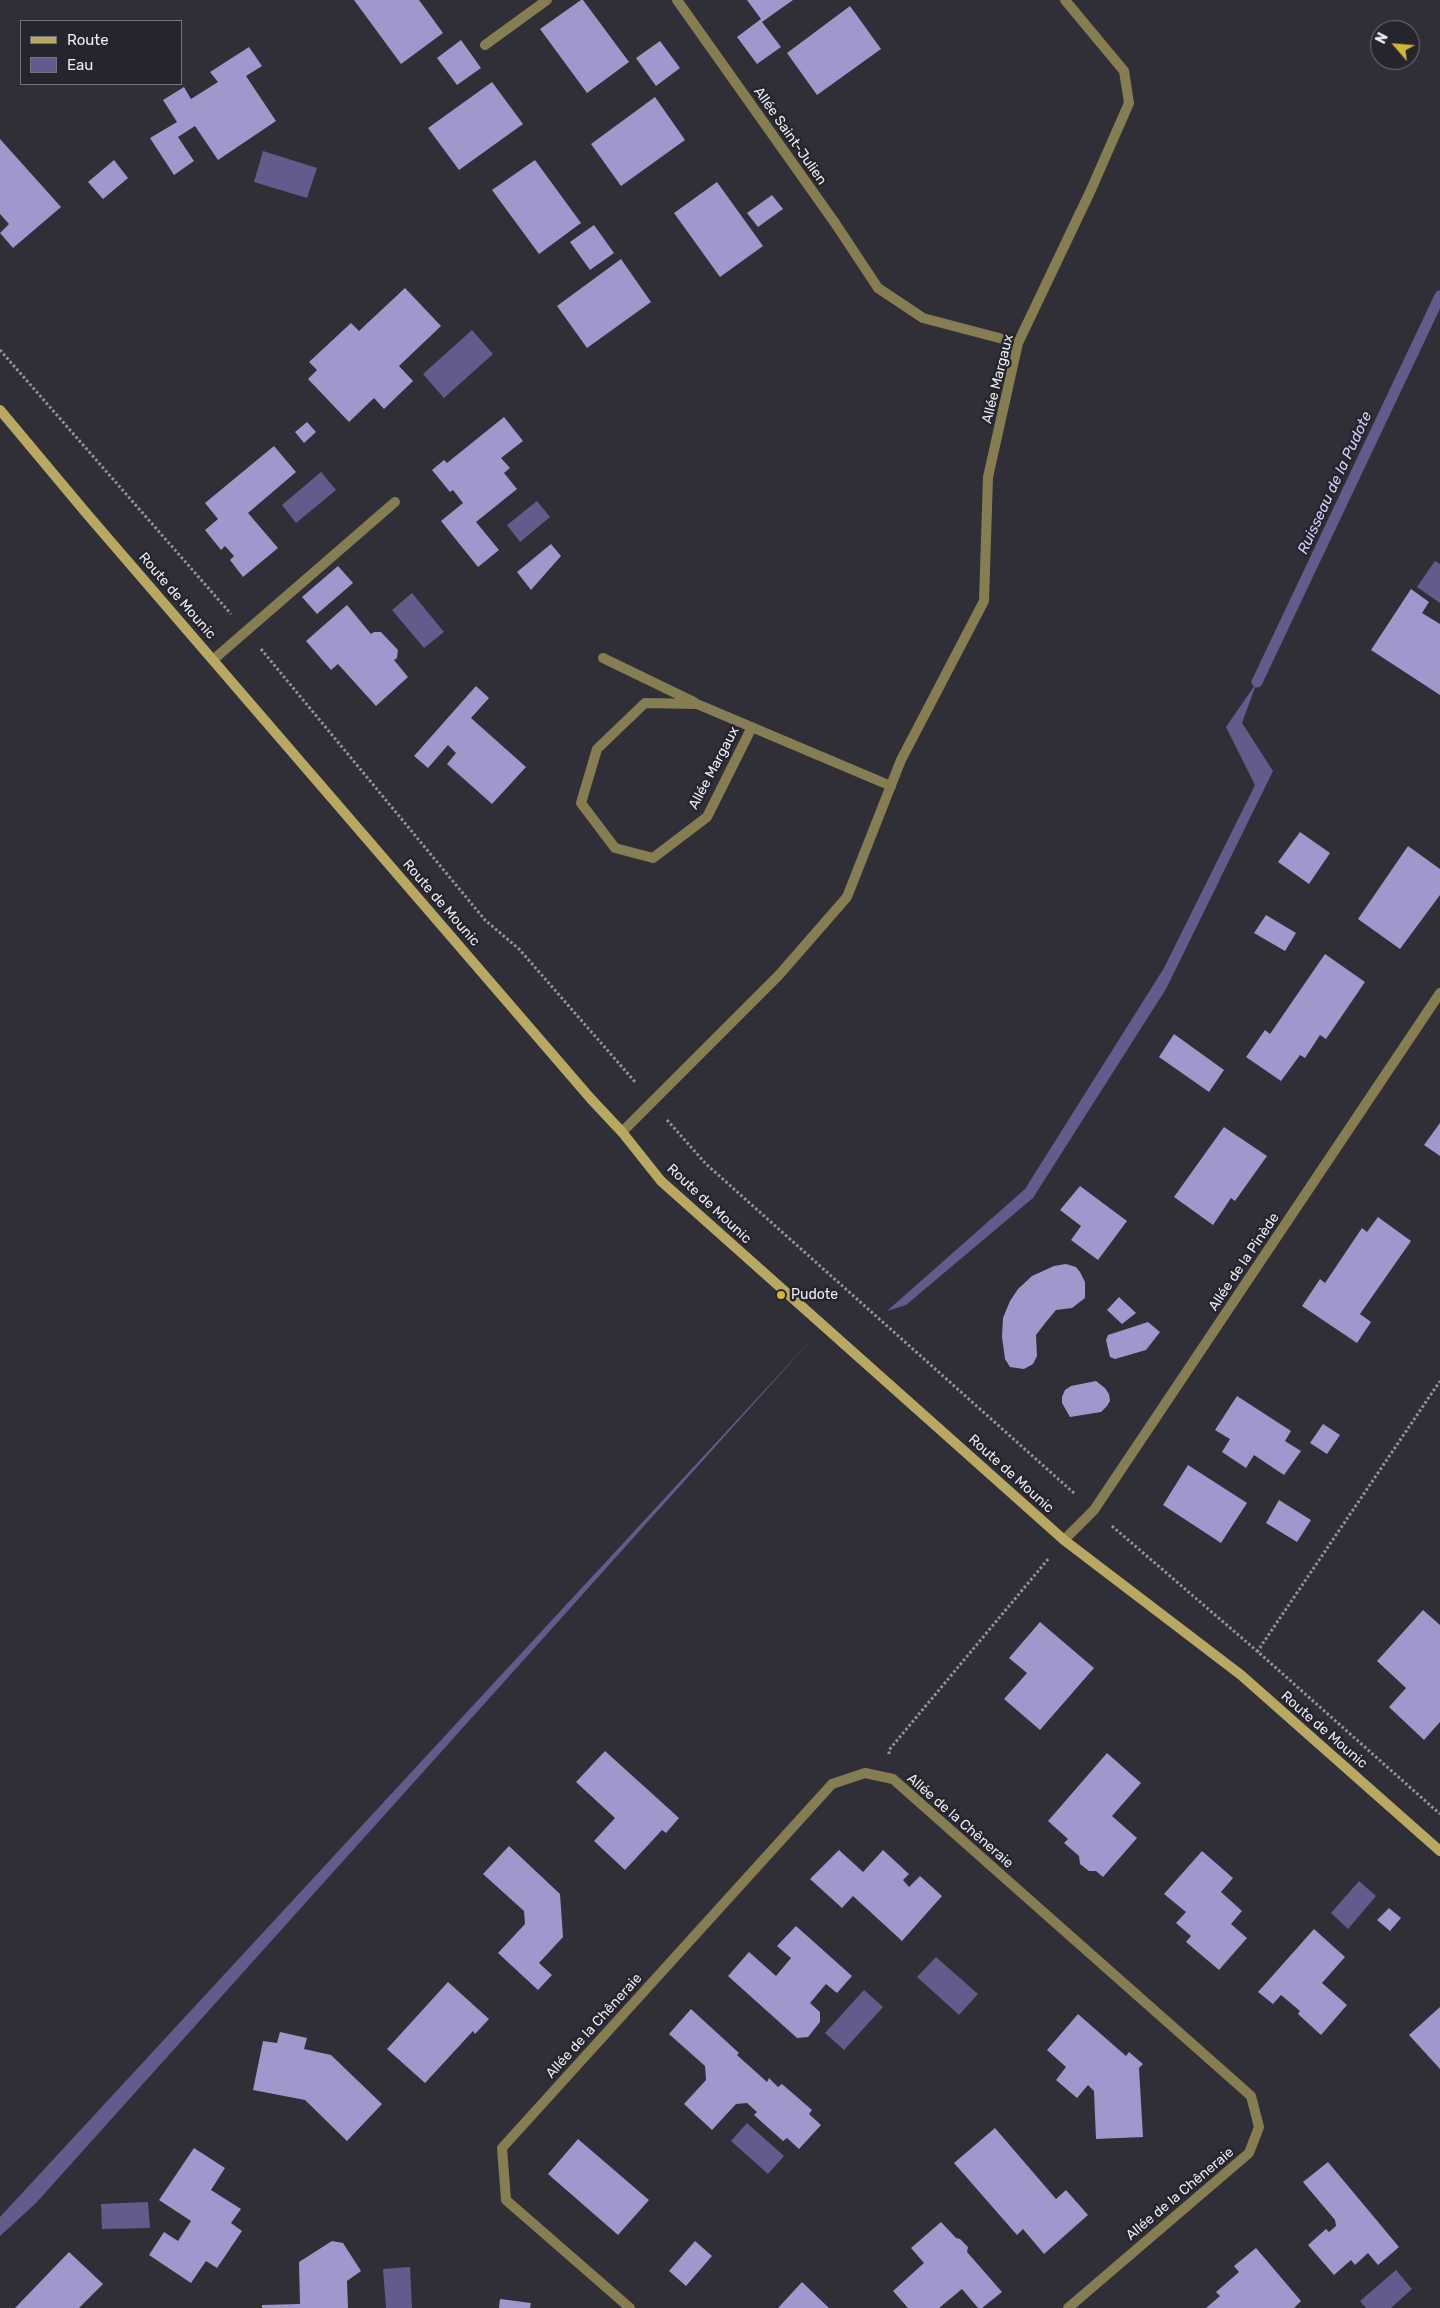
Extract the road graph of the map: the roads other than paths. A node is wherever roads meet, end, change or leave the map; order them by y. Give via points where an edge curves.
1 (547, 0) edge
2 (677, 0) edge
3 (1065, 0) edge
4 (485, 45) dead end
5 (1018, 343) junction
6 (0, 410) edge
7 (395, 502) dead end
8 (603, 658) dead end
9 (214, 659) junction
10 (697, 704) junction
11 (752, 727) junction
12 (891, 786) junction
13 (1440, 993) edge
14 (622, 1132) junction
15 (1064, 1540) junction
16 (1440, 1851) edge
17 (630, 2308) edge
18 (1068, 2308) edge

1 - 4 street
2 - 5 street, Allée Saint-Julien via 878,288 923,318
3 - 5 street, Allée Margaux via 1124,71 1129,103
5 - 12 street, Allée Margaux via 988,477 984,601 901,760
6 - 9 main road, Route de Mounic
7 - 9 street
8 - 10 street
9 - 14 main road, Route de Mounic
10 - 11 street, Allée Margaux
10 - 11 street, Allée Margaux via 645,703 597,749 581,803 615,848 653,858 707,817
11 - 12 street, Allée Margaux
12 - 14 street, Allée Margaux via 847,897 779,974
13 - 15 street, Allée de la Pinède via 1094,1510
14 - 15 main road, Route de Mounic via 661,1181
15 - 16 main road, Route de Mounic via 1241,1675
17 - 18 street, Allée de la Chêneraie via 506,2200 502,2148 832,1784 865,1773 893,1779 1251,2096 1259,2127 1250,2153

